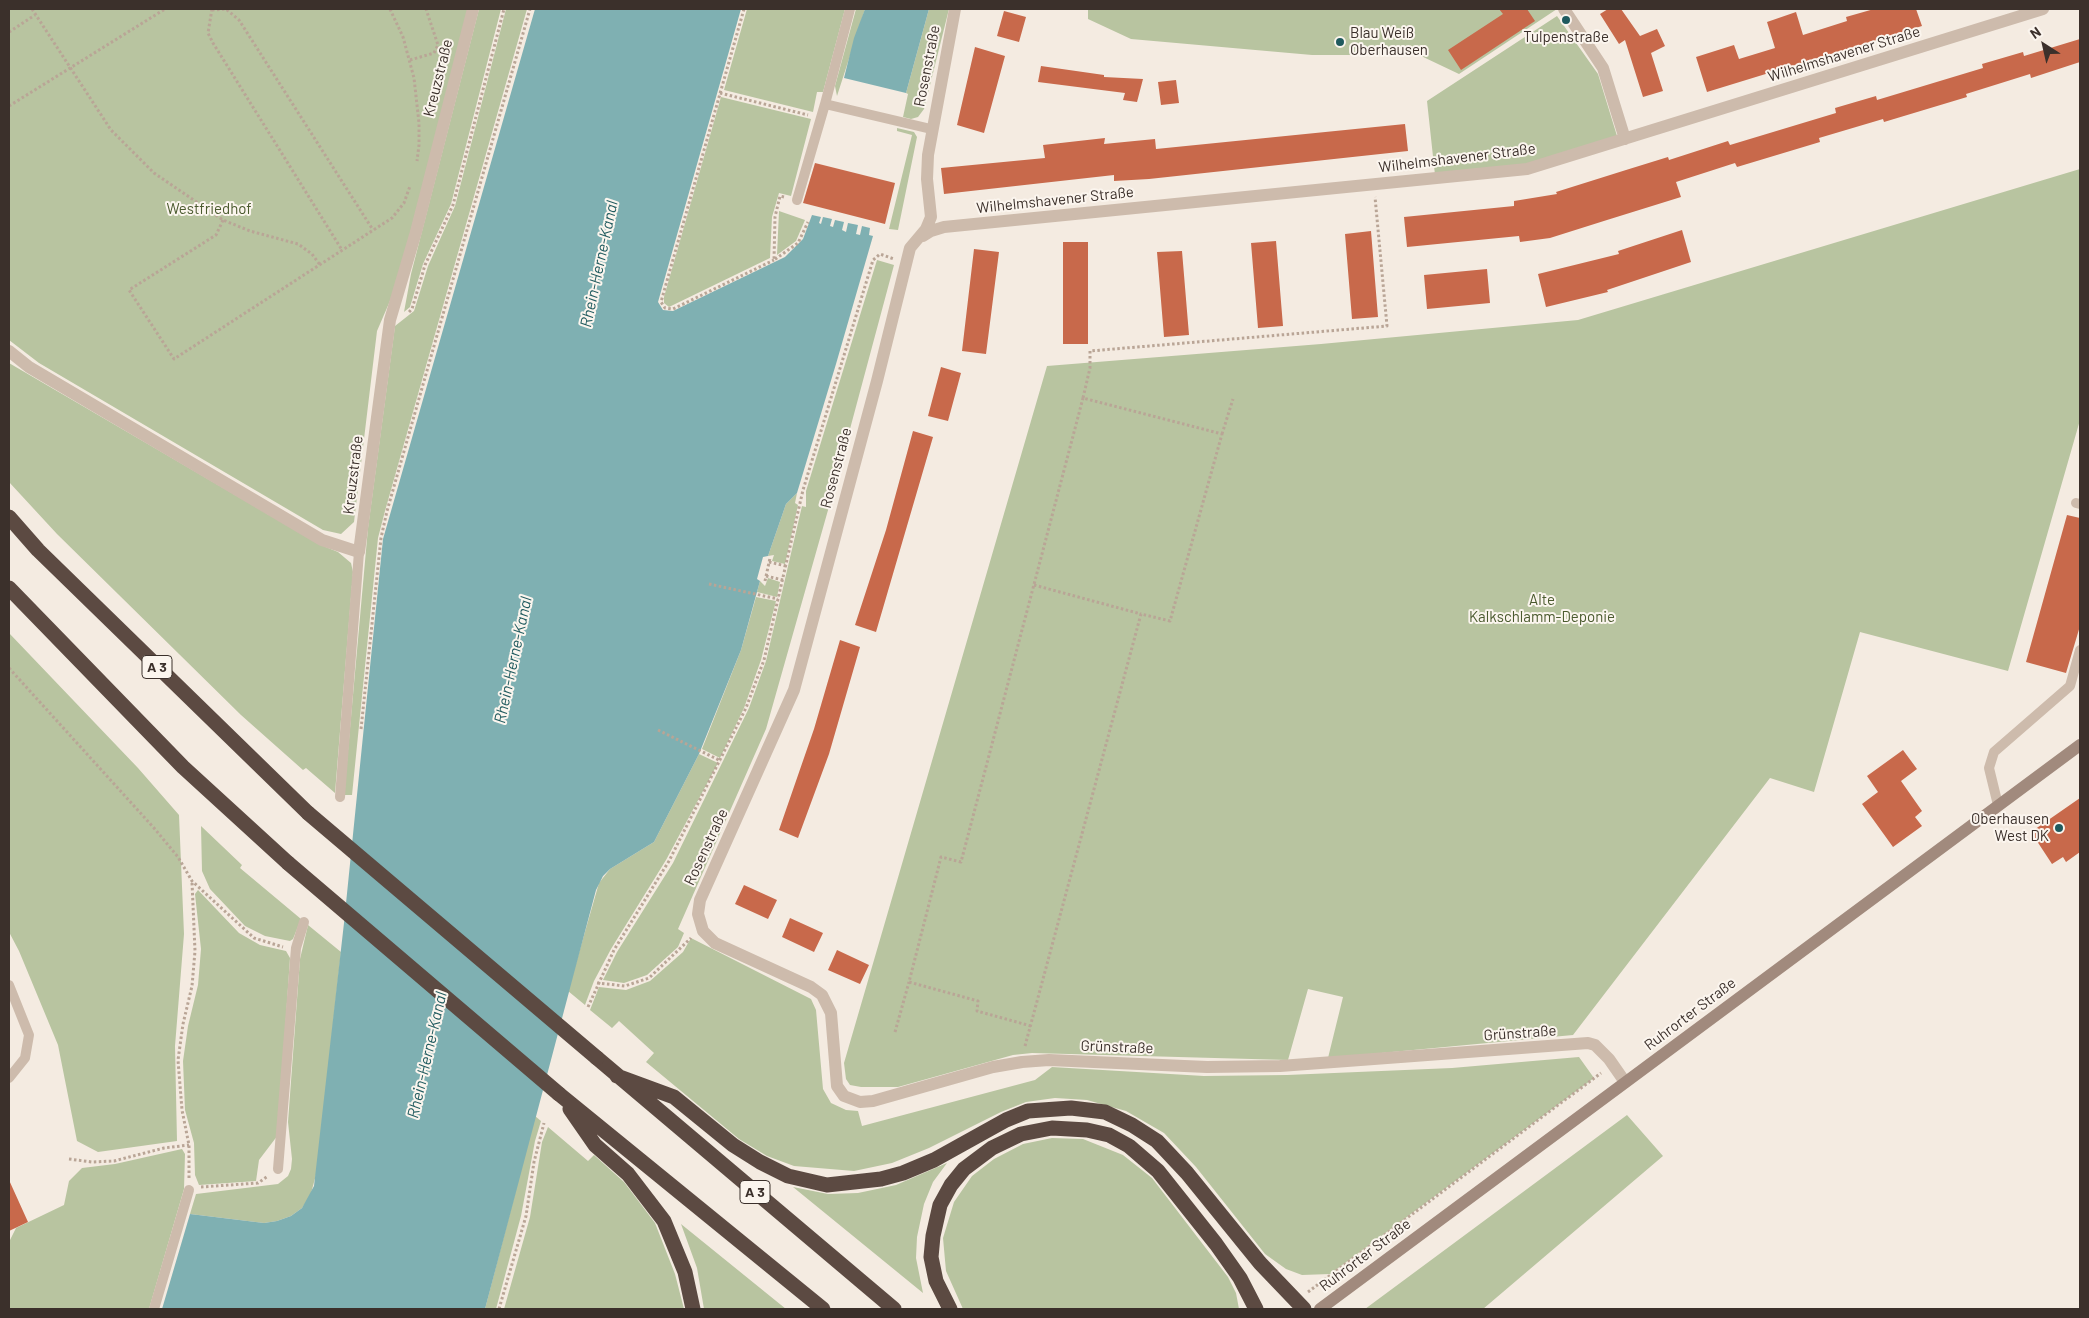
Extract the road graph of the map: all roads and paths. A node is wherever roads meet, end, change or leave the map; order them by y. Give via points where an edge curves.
1 (32, 9) edge
2 (165, 9) edge
3 (390, 9) edge
4 (426, 9) edge
5 (473, 9) edge
6 (504, 9) edge
7 (530, 9) edge
8 (744, 9) edge
9 (850, 9) edge
10 (955, 9) edge
11 (1564, 9) edge
12 (2043, 9) edge
13 (212, 10) edge
14 (2017, 13) edge
15 (35, 15) junction
16 (9, 32) edge
17 (410, 60) junction
18 (69, 68) junction
19 (720, 93) junction
20 (825, 104) junction
21 (9, 106) edge
22 (821, 118) junction
23 (931, 129) junction
24 (1625, 139) junction
25 (415, 169) dead end
26 (414, 177) dead end
27 (1374, 184) junction
28 (797, 200) dead end
29 (779, 201) dead end
30 (224, 220) junction
31 (808, 222) dead end
32 (373, 230) junction
33 (440, 233) dead end
34 (917, 240) junction
35 (342, 250) junction
36 (774, 260) junction
37 (906, 263) junction
38 (320, 265) junction
39 (9, 351) edge
40 (1083, 398) junction
41 (1234, 399) dead end
42 (1222, 434) junction
43 (9, 518) edge
44 (359, 552) junction
45 (770, 558) dead end
46 (769, 562) junction
47 (786, 566) junction
48 (766, 576) junction
49 (783, 580) junction
50 (765, 581) dead end
51 (709, 584) dead end
52 (1034, 585) junction
53 (9, 588) edge
54 (778, 599) junction
55 (1141, 614) junction
56 (2080, 650) edge
57 (9, 668) edge
58 (658, 730) dead end
59 (361, 736) dead end
60 (2080, 744) edge
61 (721, 762) junction
62 (340, 797) dead end
63 (1998, 805) junction
64 (192, 881) junction
65 (304, 922) dead end
66 (701, 926) junction
67 (296, 948) junction
68 (909, 982) junction
69 (597, 983) junction
70 (9, 986) edge
71 (588, 1007) dead end
72 (1031, 1026) junction
73 (895, 1032) dead end
74 (1609, 1059) junction
75 (1022, 1062) junction
76 (617, 1076) junction
77 (9, 1078) edge
78 (1625, 1082) junction
79 (559, 1094) junction
80 (544, 1123) dead end
81 (190, 1145) junction
82 (69, 1159) dead end
83 (278, 1169) joint
84 (189, 1190) junction
85 (1301, 1305) edge
86 (154, 1309) edge
87 (499, 1309) edge
88 (693, 1309) edge
89 (823, 1309) edge
90 (894, 1309) edge
91 (950, 1309) edge
92 (1256, 1309) edge
93 (1320, 1309) edge

1 - 15 path
2 - 18 path
3 - 17 path
4 - 17 path via 438,45 434,53
5 - 44 street, Kreuzstraße via 390,320
6 - 33 path via 453,205
7 - 59 path via 381,538
8 - 19 path
9 - 20 lane
10 - 23 street, Rosenstraße
11 - 24 street via 1603,68
12 - 14 street, Wilhelmshavener Straße
13 - 32 path via 226,9 240,20
13 - 35 path via 208,22 212,43
14 - 24 street, Wilhelmshavener Straße
15 - 16 path
15 - 18 path
17 - 25 path via 418,108 419,145
18 - 21 path
18 - 30 path via 130,152 173,187
19 - 22 path
19 - 36 path via 661,302 665,308 673,309
20 - 22 lane
20 - 23 lane
22 - 28 lane
23 - 34 street, Rosenstraße via 926,180 932,217
24 - 27 street, Wilhelmshavener Straße via 1527,168
26 - 32 path via 404,203 392,218
27 - 34 street, Wilhelmshavener Straße via 944,227
27 - 40 path via 1387,326 1090,352
29 - 36 path via 775,218
30 - 38 path via 298,244
30 - 38 path via 216,235 129,290 174,360
31 - 36 path via 798,243
32 - 35 path
34 - 37 street, Rosenstraße via 910,248
35 - 38 path
37 - 47 path via 880,254 872,260 803,490
37 - 66 street, Rosenstraße via 794,690 700,900 698,914
39 - 44 street via 29,367 322,540
40 - 42 path
40 - 52 path
41 - 42 path
42 - 55 path via 1170,621
43 - 76 highway, A 3, bridge via 308,813
44 - 62 lane
45 - 46 path
46 - 47 path
46 - 48 path
47 - 49 path
48 - 49 path
48 - 50 path
49 - 54 path
51 - 54 path
52 - 55 path
52 - 68 path via 961,862 941,857
53 - 79 highway, bridge via 183,767 288,863
54 - 61 path via 764,660
55 - 72 path
56 - 63 lane via 2070,686 1994,752 1989,768
57 - 64 path via 154,828 178,857
58 - 61 path
60 - 63 main road, Ruhrorter Straße
61 - 69 path via 669,861
63 - 78 main road, Ruhrorter Straße
64 - 67 path via 254,938 275,946
64 - 81 path via 195,951 178,1060 182,1110
65 - 67 lane
66 - 69 path via 649,978 625,986
66 - 75 street, Grünstraße via 715,943 822,995 831,1013 837,1086 848,1099 872,1101
67 - 83 lane
68 - 72 path via 978,1001 977,1011
68 - 73 path
69 - 71 path
70 - 77 lane via 29,1035 25,1058
72 - 75 path
74 - 75 street, Grünstraße via 1595,1045 1588,1043 1280,1066
74 - 78 street, Grünstraße
74 - 85 path via 1599,1076
76 - 85 highway via 674,1097 733,1145 760,1162 788,1176 827,1185 903,1173 1028,1112 1071,1108 1105,1112 1157,1141 1260,1263
76 - 90 highway, A 3
78 - 93 main road, Ruhrorter Straße
79 - 88 highway via 595,1145 628,1174 664,1221 685,1272
79 - 89 highway
80 - 87 path via 526,1216
81 - 82 path via 114,1161
81 - 84 path
83 - 84 path via 258,1183
84 - 86 lane
91 - 92 highway via 936,1281 931,1257 940,1205 951,1185 964,1169 992,1148 1020,1134 1052,1128 1109,1135 1129,1146 1158,1171 1216,1244 1240,1278

